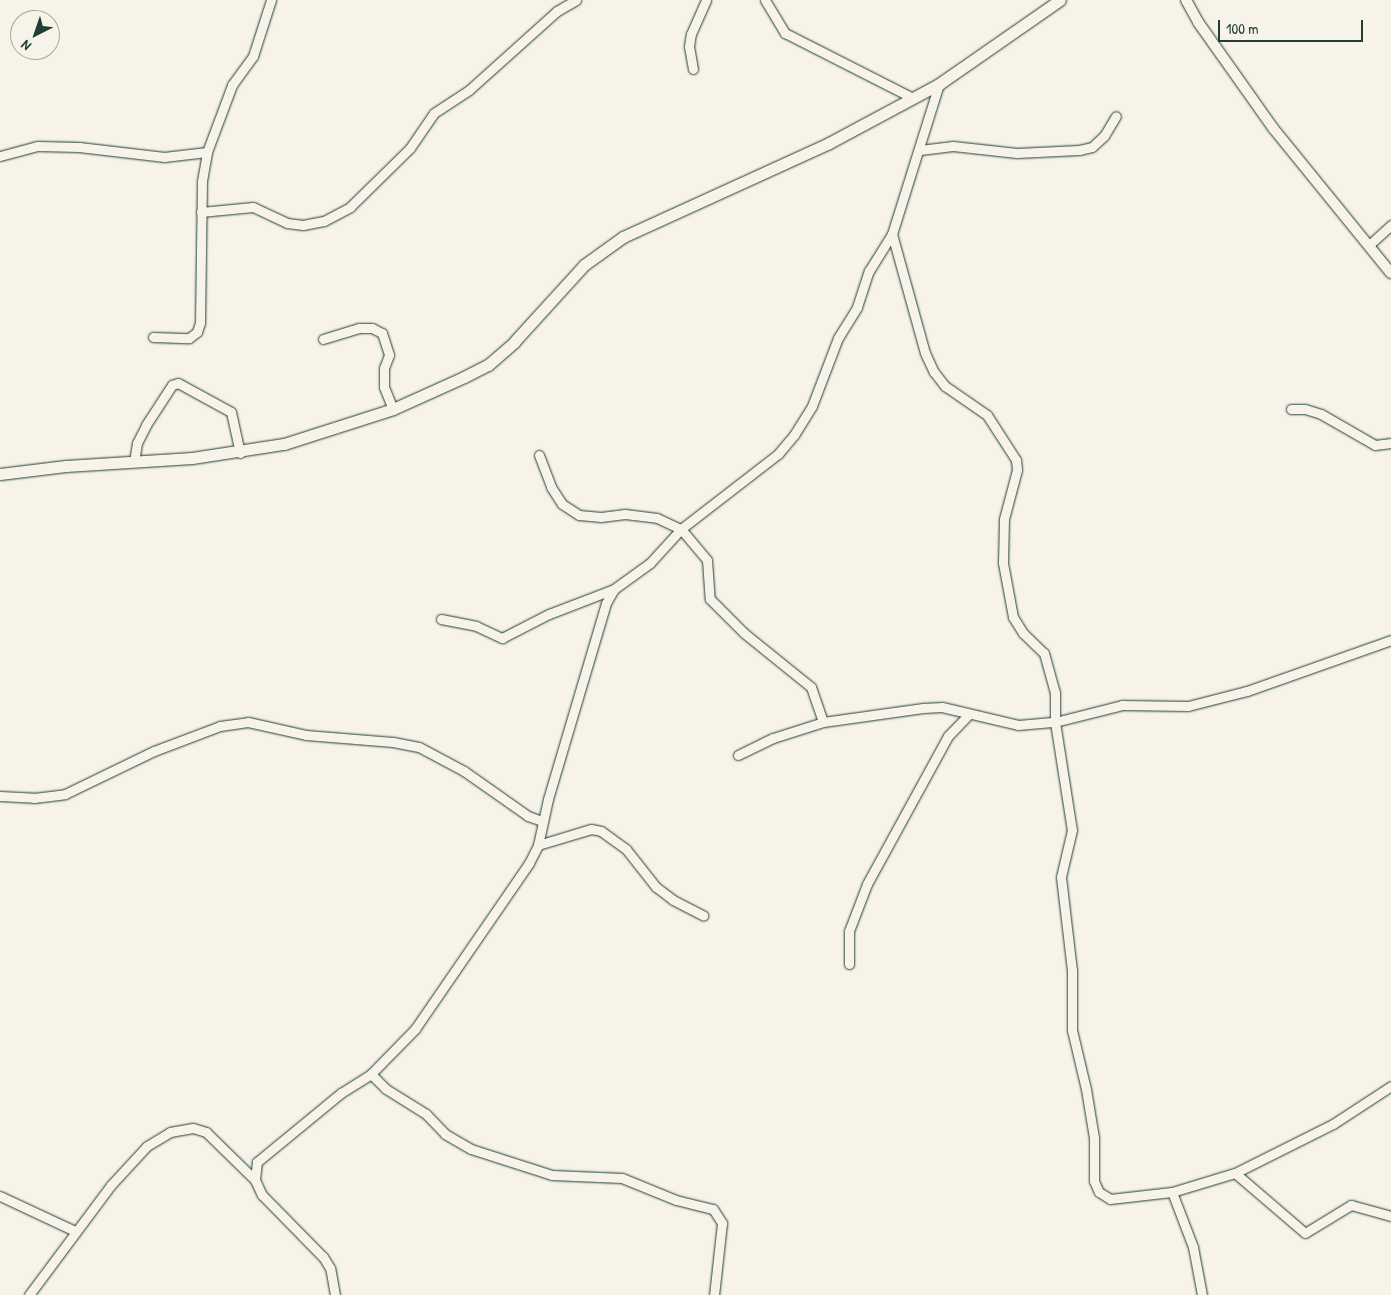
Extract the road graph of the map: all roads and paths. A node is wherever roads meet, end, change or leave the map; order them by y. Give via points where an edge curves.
1 (271, 0) edge
2 (576, 0) edge
3 (706, 0) edge
4 (766, 0) edge
5 (1060, 0) edge
6 (1186, 0) edge
7 (692, 69) dead end
8 (940, 84) junction
9 (913, 98) junction
10 (1116, 116) dead end
11 (920, 150) junction
12 (207, 152) junction
13 (0, 156) edge
14 (202, 212) junction
15 (1391, 225) edge
16 (892, 234) junction
17 (1369, 245) junction
18 (1391, 273) edge
19 (153, 337) dead end
20 (323, 339) dead end
21 (393, 408) junction
22 (1291, 409) dead end
23 (1391, 443) edge
24 (240, 453) junction
25 (539, 455) dead end
26 (134, 462) junction
27 (0, 474) edge
28 (680, 528) junction
29 (614, 589) junction
30 (441, 619) dead end
31 (1391, 640) edge
32 (969, 714) junction
33 (823, 722) junction
34 (1055, 722) junction
35 (738, 755) dead end
36 (0, 796) edge
37 (542, 821) junction
38 (538, 845) junction
39 (704, 915) dead end
40 (849, 964) dead end
41 (371, 1074) junction
42 (1391, 1086) edge
43 (1235, 1173) junction
44 (255, 1180) junction
45 (1172, 1192) junction
46 (0, 1196) edge
47 (1391, 1216) edge
48 (75, 1231) junction
49 (29, 1295) edge
50 (335, 1295) edge
51 (714, 1295) edge
52 (1202, 1295) edge

1 - 12 street via 253,56 232,86
2 - 14 street via 556,11 469,90 434,113 410,148 350,207 324,221 303,225 286,223 253,207
3 - 7 street via 691,34
4 - 9 street via 785,34
5 - 8 main road
6 - 17 street via 1273,128
8 - 9 main road
8 - 11 street
9 - 21 main road via 829,143 623,237 584,266 514,342 488,365
10 - 11 street via 1104,136 1092,147 1079,150 1017,153 953,146
11 - 16 street
12 - 13 street via 164,157 38,146
12 - 14 street via 202,181
14 - 19 street via 200,323 197,332 189,338
15 - 17 street
16 - 28 street via 869,271 857,307 838,338 812,406 794,435 778,454
16 - 34 street via 925,353 934,372 945,386 987,415 1016,460 1017,470 1004,519 1003,562 1007,593 1013,617 1023,633 1044,653 1050,665
17 - 18 street
20 - 21 street via 359,328 372,328 382,333 389,355 384,368 384,387
21 - 24 main road via 284,444
22 - 23 street via 1305,408 1321,414 1375,444
24 - 26 main road
24 - 26 street via 231,412 178,382 172,385 146,425 137,442
25 - 28 street via 551,487 562,504 579,515 625,514 656,518
26 - 27 main road
28 - 29 street via 650,563
28 - 33 street via 707,560 710,598 744,633 811,687
29 - 30 street via 548,614 502,638 476,626
29 - 37 street via 606,603
31 - 34 street via 1247,690 1188,706 1122,705
32 - 33 street via 942,707 923,708
32 - 34 street via 1018,725
32 - 40 street via 948,736 867,884 848,931
33 - 35 street via 773,738
34 - 45 street via 1072,830 1060,877 1072,970 1072,1030 1090,1111 1094,1181 1099,1192 1110,1199
36 - 37 street via 34,798 65,794 154,751 220,726 248,722 306,735 419,747 464,771 528,816
37 - 38 street
38 - 39 street via 591,829 601,831 626,849 656,887
38 - 41 street via 529,863 415,1029
41 - 44 street via 341,1092 257,1162
41 - 51 street via 386,1089 410,1102 445,1134 471,1150 552,1175 622,1178 676,1200 713,1209 722,1223
42 - 43 street via 1333,1124
43 - 45 street
43 - 47 street via 1305,1233 1351,1205
44 - 48 street via 206,1132 192,1128 170,1132 147,1146
44 - 50 street via 262,1196 330,1268
45 - 52 street via 1194,1247
46 - 48 street
48 - 49 street

